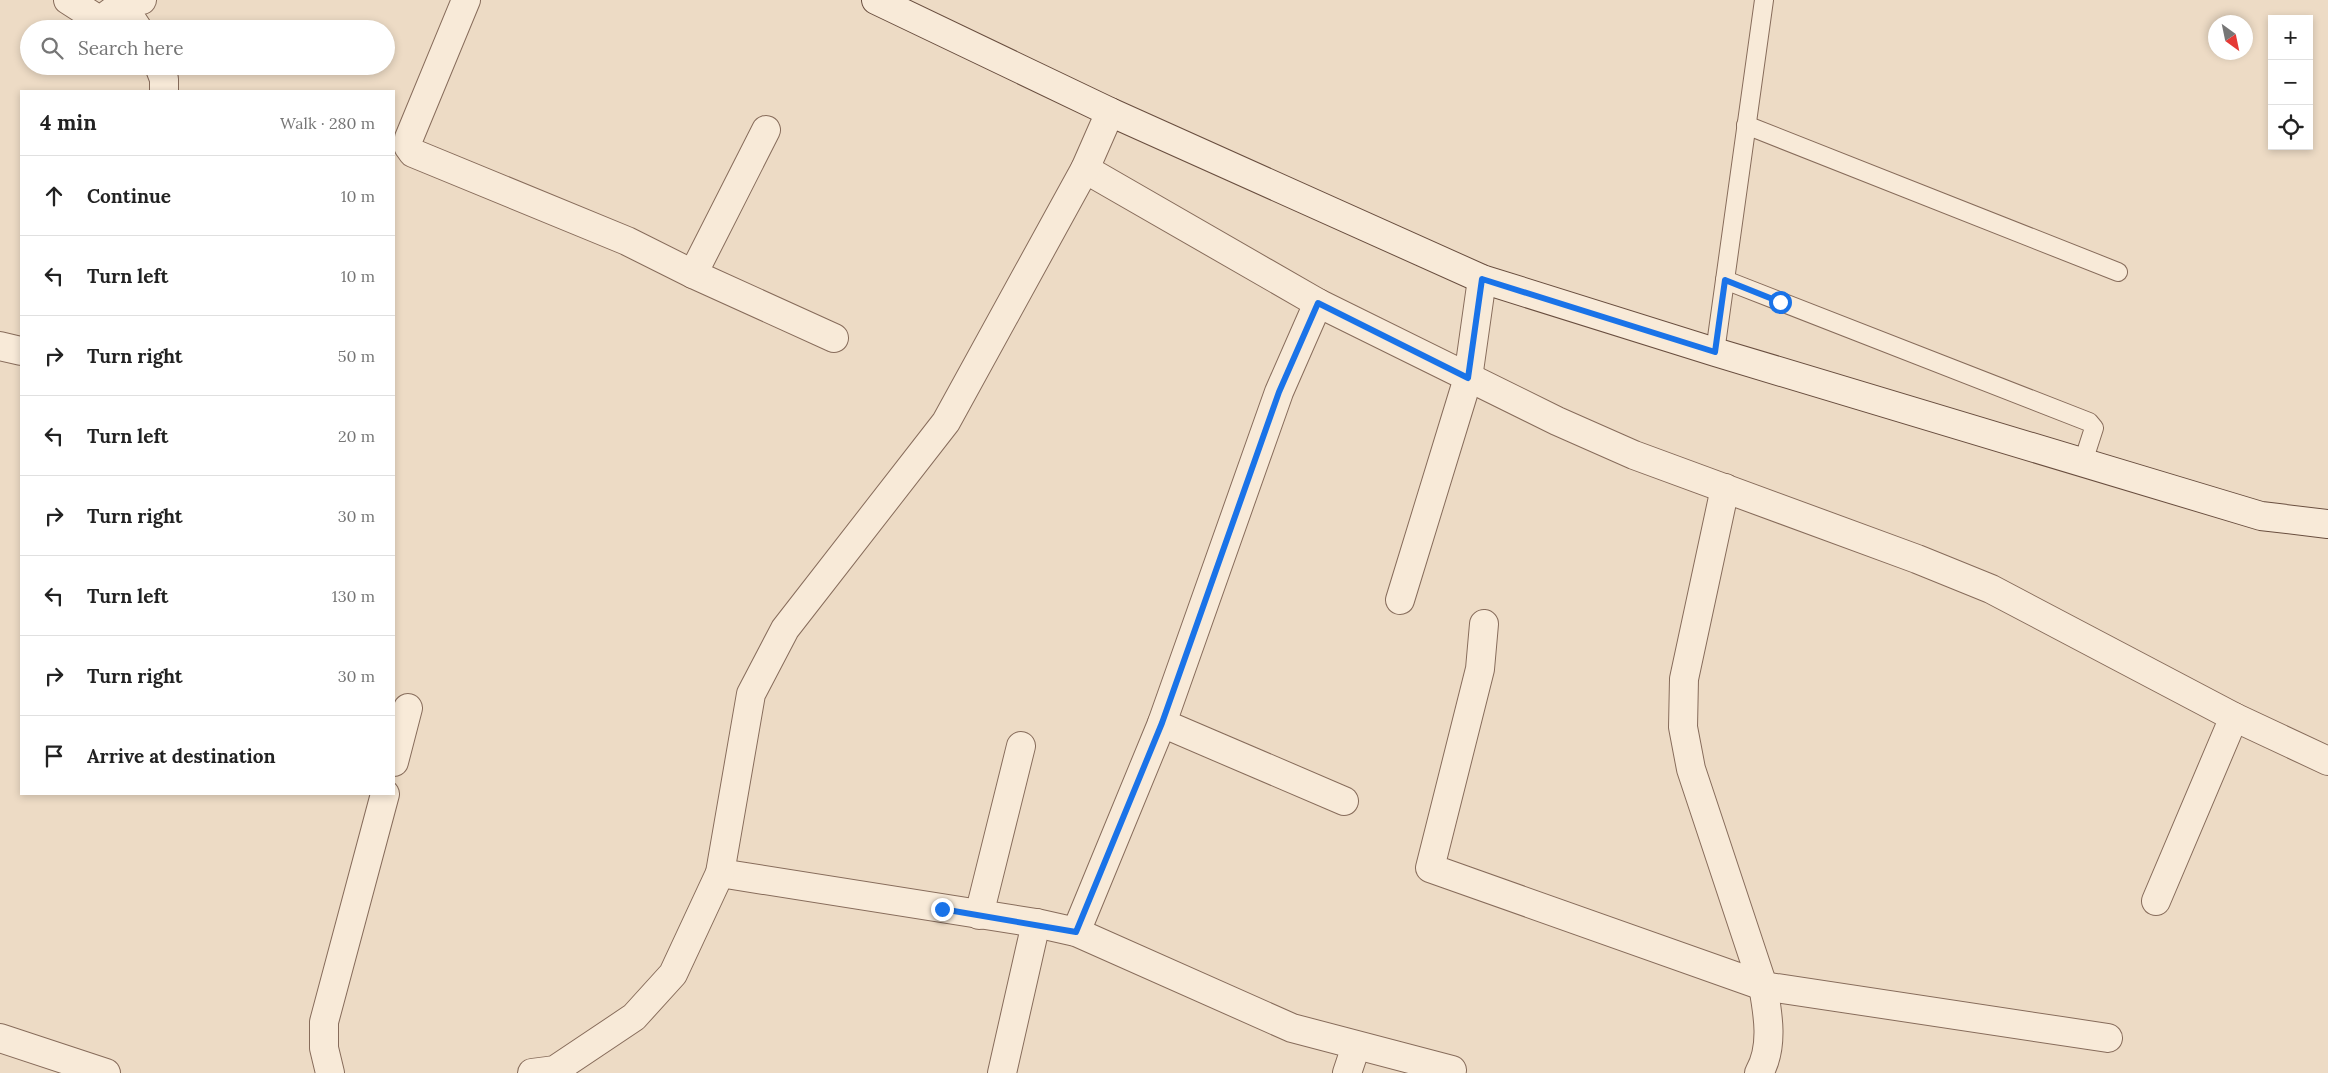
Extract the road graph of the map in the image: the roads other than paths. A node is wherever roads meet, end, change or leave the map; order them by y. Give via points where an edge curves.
1 (68, 0) edge
2 (466, 0) edge
3 (876, 0) edge
4 (1764, 0) edge
5 (128, 1) edge
6 (135, 20) edge
7 (162, 75) edge
8 (164, 90) edge
9 (1110, 112) junction
10 (1746, 125) junction
11 (766, 130) dead end
12 (401, 148) edge
13 (1085, 169) junction
14 (2118, 272) dead end
15 (692, 274) junction
16 (1482, 279) junction
17 (1725, 280) junction
18 (1318, 303) junction
19 (834, 338) dead end
20 (0, 346) edge
21 (20, 352) edge
22 (1715, 352) junction
23 (1468, 378) junction
24 (2083, 462) junction
25 (1725, 488) junction
26 (2328, 524) edge
27 (1400, 600) dead end
28 (1484, 624) dead end
29 (408, 708) dead end
30 (2234, 717) junction
31 (1162, 723) junction
32 (1020, 746) dead end
33 (395, 758) edge
34 (2328, 762) edge
35 (385, 795) edge
36 (1344, 801) dead end
37 (720, 873) junction
38 (2156, 901) dead end
39 (980, 915) junction
40 (1036, 923) junction
41 (1076, 932) junction
42 (1763, 986) junction
43 (0, 1038) edge
44 (2108, 1038) dead end
45 (1356, 1046) junction
46 (71, 1068) edge
47 (1452, 1070) dead end
48 (1765, 1070) edge
49 (106, 1073) edge
50 (330, 1073) edge
51 (532, 1073) edge
52 (1002, 1073) edge
53 (1347, 1073) edge

1 - 5 street via 102,19
2 - 12 street via 409,138
3 - 9 street
4 - 10 lane
5 - 6 street
7 - 8 street
9 - 13 street
9 - 16 street
10 - 14 lane
10 - 17 lane
11 - 15 street
12 - 15 street via 627,242
13 - 18 street
13 - 37 street via 946,422 785,629 751,694
15 - 19 street
16 - 22 street
16 - 23 street
17 - 22 lane
17 - 24 lane via 2089,422 2094,428
18 - 23 street
18 - 31 street via 1279,392
20 - 21 street
22 - 24 street
23 - 25 street via 1634,455
23 - 27 street
24 - 26 street via 2261,516
25 - 30 street via 1991,589
25 - 42 street via 1684,679 1683,727 1691,769
28 - 42 street via 1480,669 1430,868
29 - 33 street
30 - 34 street
30 - 38 street
31 - 36 street
31 - 41 street
32 - 39 street
35 - 50 street via 324,1022 324,1048
37 - 39 street
37 - 51 street via 673,974 634,1017 555,1070
39 - 40 street
40 - 41 street
40 - 52 street
41 - 45 street via 1292,1028
42 - 44 street
42 - 48 street via 1768,1019
43 - 46 street
45 - 47 street
45 - 53 street
46 - 49 street

